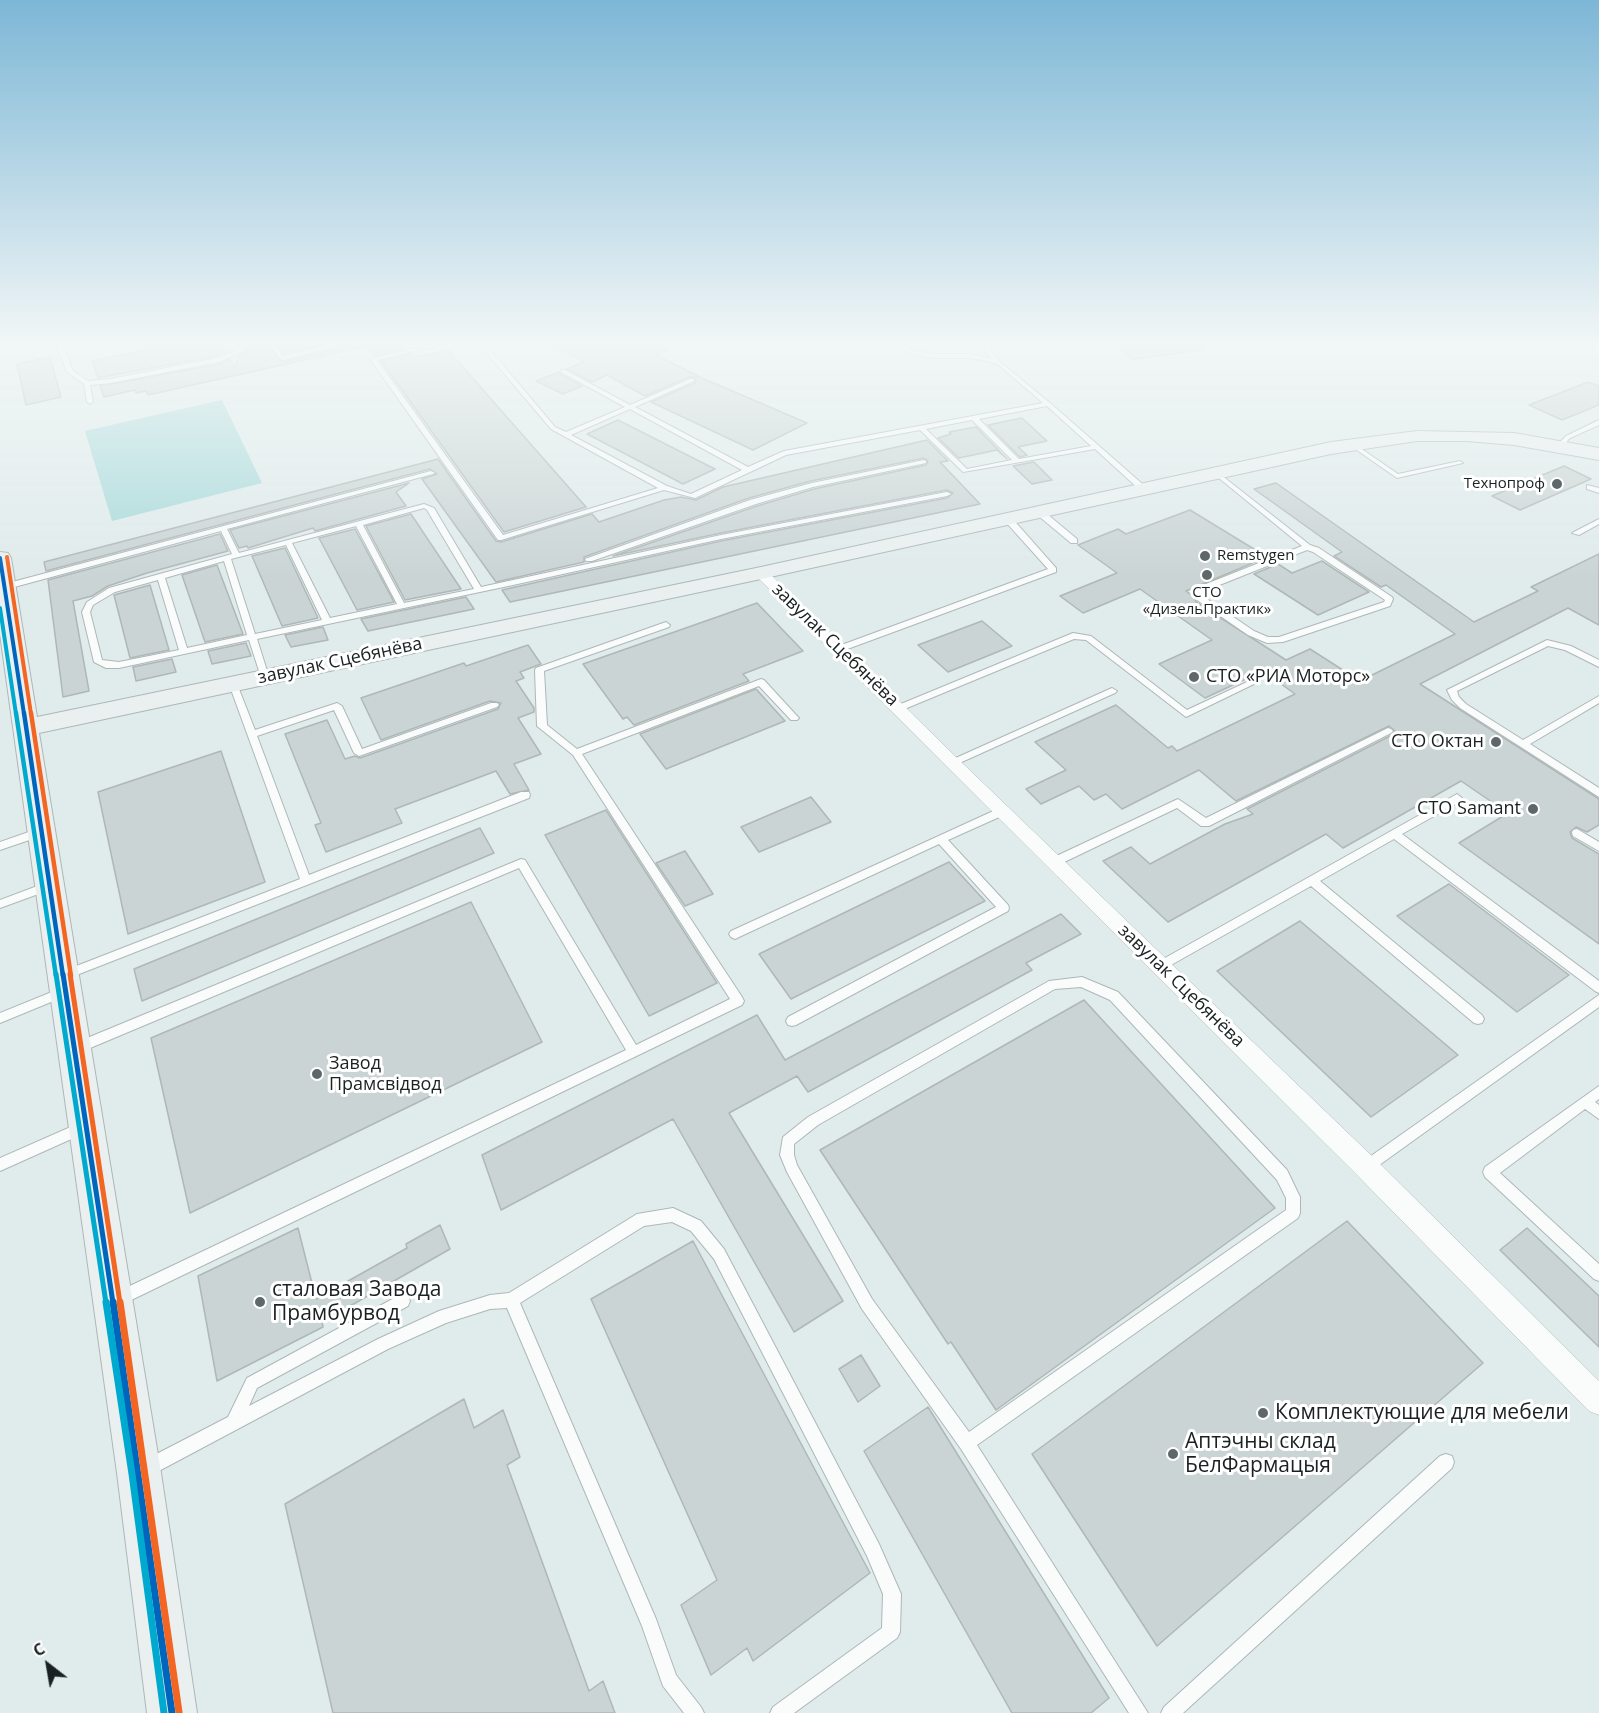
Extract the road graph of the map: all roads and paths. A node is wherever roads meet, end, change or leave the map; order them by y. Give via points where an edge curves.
1 (415, 419) edge
2 (545, 419) edge
3 (602, 419) edge
4 (655, 419) edge
5 (969, 419) edge
6 (975, 419) edge
7 (1065, 419) edge
8 (1599, 422) edge
9 (921, 428) junction
10 (566, 435) junction
11 (1353, 445) junction
12 (1564, 446) junction
13 (1097, 447) junction
14 (1599, 454) edge
15 (924, 462) dead end
16 (1018, 462) junction
17 (1460, 463) dead end
18 (748, 470) junction
19 (431, 473) dead end
20 (1216, 473) junction
21 (1590, 487) dead end
22 (664, 488) junction
23 (1143, 488) junction
24 (1599, 491) edge
25 (947, 494) dead end
26 (1038, 511) junction
27 (1007, 518) junction
28 (1599, 521) edge
29 (358, 523) junction
30 (223, 528) junction
31 (1576, 532) dead end
32 (1074, 541) dead end
33 (288, 542) junction
34 (1307, 546) junction
35 (232, 557) junction
36 (2, 573) edge
37 (552, 573) junction
38 (761, 573) junction
39 (160, 577) junction
40 (479, 590) junction
41 (402, 606) junction
42 (327, 621) junction
43 (666, 625) dead end
44 (252, 637) junction
45 (839, 649) junction
46 (184, 651) junction
47 (1599, 664) edge
48 (266, 677) junction
49 (233, 684) junction
50 (1250, 684) dead end
51 (1112, 691) dead end
52 (1599, 699) edge
53 (494, 705) dead end
54 (899, 708) junction
55 (794, 718) dead end
56 (25, 728) junction
57 (1388, 731) dead end
58 (251, 735) junction
59 (1523, 744) junction
60 (576, 753) junction
61 (952, 763) junction
62 (1599, 793) edge
63 (525, 795) dead end
64 (1457, 798) dead end
65 (1002, 811) junction
66 (40, 832) junction
67 (1576, 833) dead end
68 (1395, 834) junction
69 (940, 839) junction
70 (0, 846) edge
71 (1599, 847) edge
72 (1054, 862) junction
73 (1312, 880) junction
74 (306, 881) junction
75 (49, 886) junction
76 (0, 904) edge
77 (735, 934) dead end
78 (1160, 966) junction
79 (63, 984) junction
80 (1599, 988) edge
81 (1599, 1000) edge
82 (0, 1018) edge
83 (1478, 1019) dead end
84 (792, 1021) dead end
85 (73, 1050) junction
86 (634, 1052) junction
87 (1599, 1092) edge
88 (1586, 1102) junction
89 (1599, 1113) edge
90 (85, 1127) junction
91 (0, 1165) edge
92 (1366, 1167) junction
93 (1599, 1274) edge
94 (511, 1300) junction
95 (112, 1301) junction
96 (403, 1301) dead end
97 (1599, 1401) edge
98 (234, 1422) junction
99 (967, 1443) junction
100 (1446, 1462) dead end
101 (139, 1473) junction
102 (172, 1713) edge
103 (695, 1713) edge
104 (779, 1713) edge
105 (1139, 1713) edge
106 (1170, 1713) edge

1 - 22 lane via 501,538
2 - 10 lane
3 - 10 lane
4 - 18 lane
5 - 9 lane
6 - 16 lane
7 - 13 lane
8 - 12 lane via 1568,437
9 - 16 lane via 966,471
9 - 18 lane via 784,453
10 - 22 lane
11 - 12 street, завулак Сцебянёва via 1417,436 1467,436
11 - 17 lane via 1397,476
11 - 20 street, завулак Сцебянёва
12 - 14 street, завулак Сцебянёва
13 - 16 lane
13 - 23 lane
15 - 37 lane via 812,485 753,502
18 - 22 lane via 692,496
19 - 30 lane
20 - 23 street, завулак Сцебянёва
20 - 34 lane
21 - 24 lane
23 - 26 street, завулак Сцебянёва
25 - 37 lane
26 - 27 street, завулак Сцебянёва
26 - 32 lane
27 - 38 street, завулак Сцебянёва
27 - 45 lane via 1053,570
28 - 31 lane
29 - 33 lane
29 - 40 lane via 416,507 430,508
29 - 41 lane
30 - 35 lane
30 - 36 lane
33 - 35 lane
33 - 42 lane
34 - 34 lane via 1385,595 1389,599 1387,604 1280,640 1267,640 1200,598 1204,588
35 - 39 lane
35 - 44 lane
36 - 56 street
37 - 40 lane
38 - 45 street, завулак Сцебянёва
38 - 48 street, завулак Сцебянёва
39 - 46 lane
39 - 46 lane via 112,590 90,604 86,612 98,662 118,665
40 - 41 lane
41 - 42 lane
42 - 44 lane
43 - 60 lane via 539,670 542,726
44 - 46 lane
44 - 48 lane
45 - 54 street, завулак Сцебянёва
47 - 59 lane via 1568,648 1547,643 1452,690 1463,706
48 - 49 street, завулак Сцебянёва
49 - 56 street, завулак Сцебянёва
49 - 58 lane
50 - 54 lane via 1186,714 1088,638 1073,636
51 - 61 lane
52 - 59 lane
53 - 58 lane via 359,753 337,706
54 - 61 street, завулак Сцебянёва
55 - 60 lane via 761,682
56 - 66 street
57 - 72 lane via 1205,823 1178,803
58 - 74 lane
59 - 62 lane
60 - 86 lane via 738,1001
61 - 65 street, завулак Сцебянёва
63 - 74 lane
64 - 68 lane
65 - 69 lane
65 - 72 street, завулак Сцебянёва
66 - 70 lane
66 - 75 street
67 - 71 lane
68 - 73 lane
68 - 80 lane
69 - 77 lane
69 - 84 lane via 1004,908
72 - 78 street, завулак Сцебянёва
73 - 78 lane
73 - 83 lane
74 - 79 lane
75 - 76 lane
75 - 79 street
78 - 92 street, завулак Сцебянёва
79 - 82 lane
79 - 85 street
81 - 92 lane
85 - 86 lane via 521,863
85 - 90 street
86 - 95 lane
87 - 88 lane
88 - 89 lane
88 - 93 lane via 1491,1172
90 - 91 lane
90 - 95 street
92 - 97 street, завулак Сцебянёва
94 - 98 lane via 444,1316
94 - 103 lane via 651,1625 669,1680
94 - 104 lane via 642,1219 673,1215 696,1226 719,1254 873,1550 892,1594 891,1632
95 - 101 street
96 - 98 lane via 252,1383
98 - 101 lane
99 - 99 lane via 867,1304 792,1168 787,1155 788,1141 813,1121 1053,984 1082,982 1114,996 1282,1175 1293,1197 1293,1213
99 - 105 lane
100 - 106 lane
101 - 102 street

